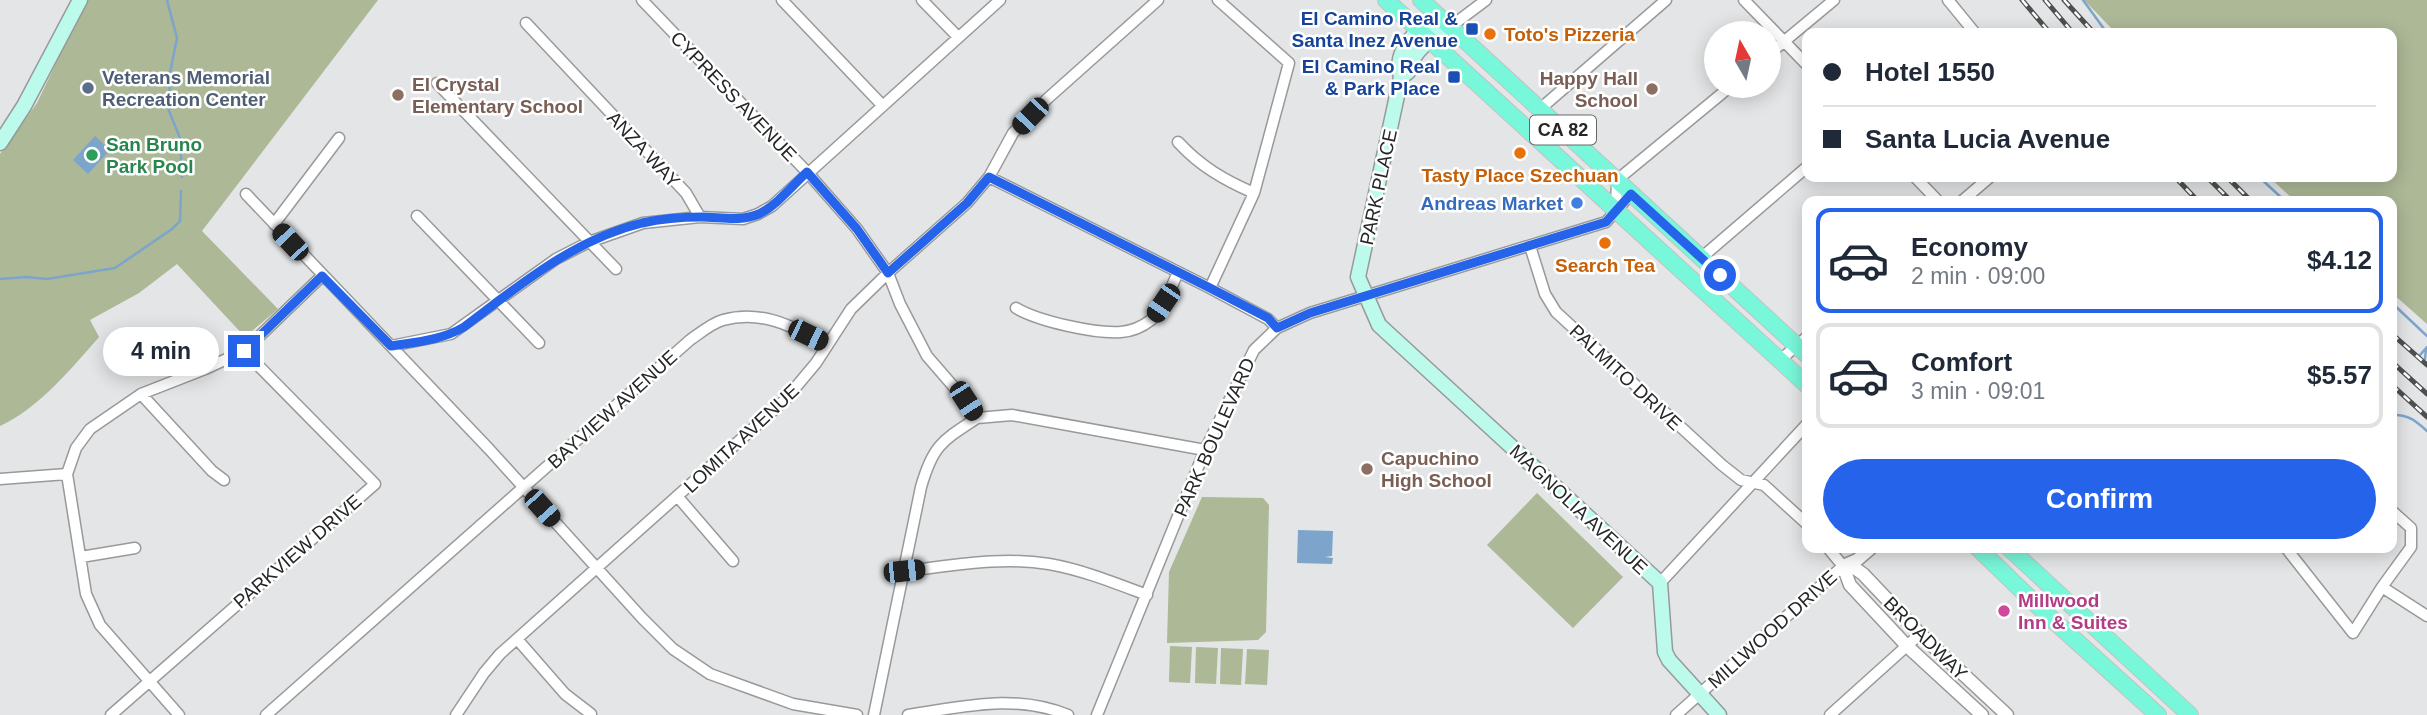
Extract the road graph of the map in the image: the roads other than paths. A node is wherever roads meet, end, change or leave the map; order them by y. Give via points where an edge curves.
1 (80, 0) edge
2 (642, 0) edge
3 (782, 0) edge
4 (922, 0) edge
5 (1000, 0) edge
6 (1158, 0) edge
7 (1218, 0) edge
8 (1387, 0) edge
9 (1421, 0) edge
10 (1486, 0) edge
11 (1667, 0) edge
12 (1744, 0) edge
13 (1834, 0) edge
14 (1948, 0) edge
15 (526, 23) dead end
16 (1450, 27) junction
17 (1967, 28) edge
18 (1425, 35) junction
19 (958, 37) junction
20 (1784, 41) junction
21 (1802, 60) edge
22 (437, 83) dead end
23 (1716, 98) edge
24 (882, 104) junction
25 (1540, 109) junction
26 (339, 138) dead end
27 (1178, 142) dead end
28 (0, 143) edge
29 (1802, 171) edge
30 (807, 172) junction
31 (989, 177) junction
32 (1617, 180) junction
33 (1920, 182) edge
34 (1984, 182) edge
35 (1254, 192) junction
36 (246, 194) dead end
37 (1631, 194) junction
38 (1933, 196) edge
39 (1968, 196) edge
40 (1616, 210) junction
41 (416, 216) dead end
42 (700, 217) junction
43 (274, 224) junction
44 (589, 242) junction
45 (1530, 246) junction
46 (1701, 258) junction
47 (615, 270) dead end
48 (1178, 272) junction
49 (888, 273) junction
50 (322, 276) junction
51 (1210, 288) junction
52 (1365, 297) junction
53 (498, 301) junction
54 (1016, 308) dead end
55 (1277, 328) junction
56 (540, 343) dead end
57 (827, 344) junction
58 (1802, 344) edge
59 (391, 346) junction
60 (1802, 347) edge
61 (244, 351) junction
62 (1780, 360) junction
63 (1802, 380) edge
64 (141, 394) junction
65 (977, 418) junction
66 (1802, 430) edge
67 (1205, 450) junction
68 (67, 474) junction
69 (0, 479) edge
70 (224, 480) dead end
71 (1753, 483) junction
72 (523, 488) junction
73 (677, 496) junction
74 (2397, 515) edge
75 (1802, 519) edge
76 (135, 548) dead end
77 (1832, 553) edge
78 (1865, 553) edge
79 (1983, 553) edge
80 (2014, 553) edge
81 (2291, 553) edge
82 (81, 557) junction
83 (733, 561) dead end
84 (1843, 566) junction
85 (596, 568) junction
86 (904, 571) junction
87 (1660, 583) junction
88 (2382, 587) junction
89 (1147, 595) junction
90 (2427, 616) edge
91 (1920, 634) junction
92 (517, 639) junction
93 (1907, 646) junction
94 (149, 681) junction
95 (1699, 694) junction
96 (591, 714) edge
97 (111, 715) edge
98 (179, 715) edge
99 (266, 715) edge
100 (458, 715) edge
101 (857, 715) edge
102 (874, 715) edge
103 (908, 715) edge
104 (1068, 715) edge
105 (1097, 715) edge
106 (1676, 715) edge
107 (1719, 715) edge
108 (1830, 715) edge
109 (1982, 715) edge
110 (2007, 715) edge
111 (2158, 715) edge
112 (2190, 715) edge

1 - 28 main road
2 - 30 street, CYPRESS AVENUE
3 - 24 street
4 - 19 street
5 - 19 street
6 - 31 street, LOMITA AVENUE via 1013,133
7 - 35 street via 1289,64
8 - 18 main road, CA 82
9 - 16 main road, CA 82
10 - 16 street
11 - 25 street
12 - 20 street
13 - 20 street
14 - 17 street
15 - 42 street, ANZA WAY via 686,193
16 - 18 main road
16 - 25 main road, CA 82
18 - 40 main road, CA 82
18 - 52 main road, PARK PLACE via 1403,48 1398,69 1401,77 1358,276
19 - 24 street
20 - 21 street
22 - 44 street
23 - 32 street
24 - 30 street
25 - 32 main road, CA 82
26 - 43 street
27 - 35 street via 1224,180
29 - 46 street
30 - 42 street via 758,214 743,219
30 - 49 street, CYPRESS AVENUE
31 - 48 street
31 - 49 street, LOMITA AVENUE via 967,203
32 - 37 main road, CA 82
32 - 40 street
33 - 38 street
34 - 39 street
35 - 51 street
36 - 43 street
37 - 40 street, PARK BOULEVARD
37 - 46 main road, CA 82
40 - 45 street, PARK BOULEVARD via 1606,222
40 - 62 main road, CA 82
41 - 53 street
42 - 44 street via 643,223
43 - 50 street
44 - 47 street
44 - 53 street via 556,259
45 - 52 street, PARK BOULEVARD
45 - 71 street, PALMITO DRIVE via 1545,295 1556,312 1722,465
46 - 58 main road, CA 82
48 - 51 street
48 - 54 street via 1153,318 1123,332 1032,317
49 - 57 street, LOMITA AVENUE via 851,309
49 - 65 street, CYPRESS AVENUE via 927,356
50 - 59 street
50 - 61 street
51 - 55 street via 1268,318
52 - 55 street, PARK BOULEVARD
52 - 87 main road, MAGNOLIA AVENUE via 1379,325
53 - 56 street
53 - 59 street via 451,334
55 - 67 street, PARK BOULEVARD via 1254,350
57 - 72 street, BAYVIEW AVENUE via 758,315 721,320 690,340
57 - 73 street, LOMITA AVENUE via 785,400
59 - 72 street
60 - 62 street
61 - 64 street
61 - 94 street, PARKVIEW DRIVE via 375,484
62 - 63 main road, CA 82
64 - 68 street via 90,429 76,448
64 - 70 street
65 - 67 street via 1012,415
65 - 86 street via 946,438 929,460
66 - 71 street
67 - 89 street, PARK BOULEVARD
68 - 69 street
68 - 82 street
71 - 75 street via 1764,485
71 - 87 street
72 - 85 street
72 - 99 street, BAYVIEW AVENUE
73 - 83 street
73 - 85 street, LOMITA AVENUE
74 - 88 street via 2411,528 2411,547
76 - 82 street
77 - 84 street, BROADWAY
78 - 84 street, MILLWOOD DRIVE
79 - 111 main road
80 - 112 main road
81 - 88 street via 2353,633
82 - 94 street via 86,594 100,625
84 - 91 street, BROADWAY via 1863,574
84 - 93 street, BROADWAY via 1850,584
84 - 95 street, MILLWOOD DRIVE
85 - 92 street, LOMITA AVENUE
85 - 101 street via 673,649 710,674 793,704
86 - 89 street via 987,562 1047,564 1096,575
86 - 102 street
87 - 95 main road, MAGNOLIA AVENUE via 1665,652
88 - 90 street
89 - 105 street, PARK BOULEVARD
91 - 93 street
91 - 110 street, BROADWAY
92 - 96 street via 565,694
92 - 100 street, LOMITA AVENUE via 484,673
93 - 108 street
93 - 109 street, BROADWAY
94 - 97 street, PARKVIEW DRIVE
94 - 98 street
95 - 106 street, MILLWOOD DRIVE
95 - 107 main road, MAGNOLIA AVENUE
103 - 104 street via 1005,701

